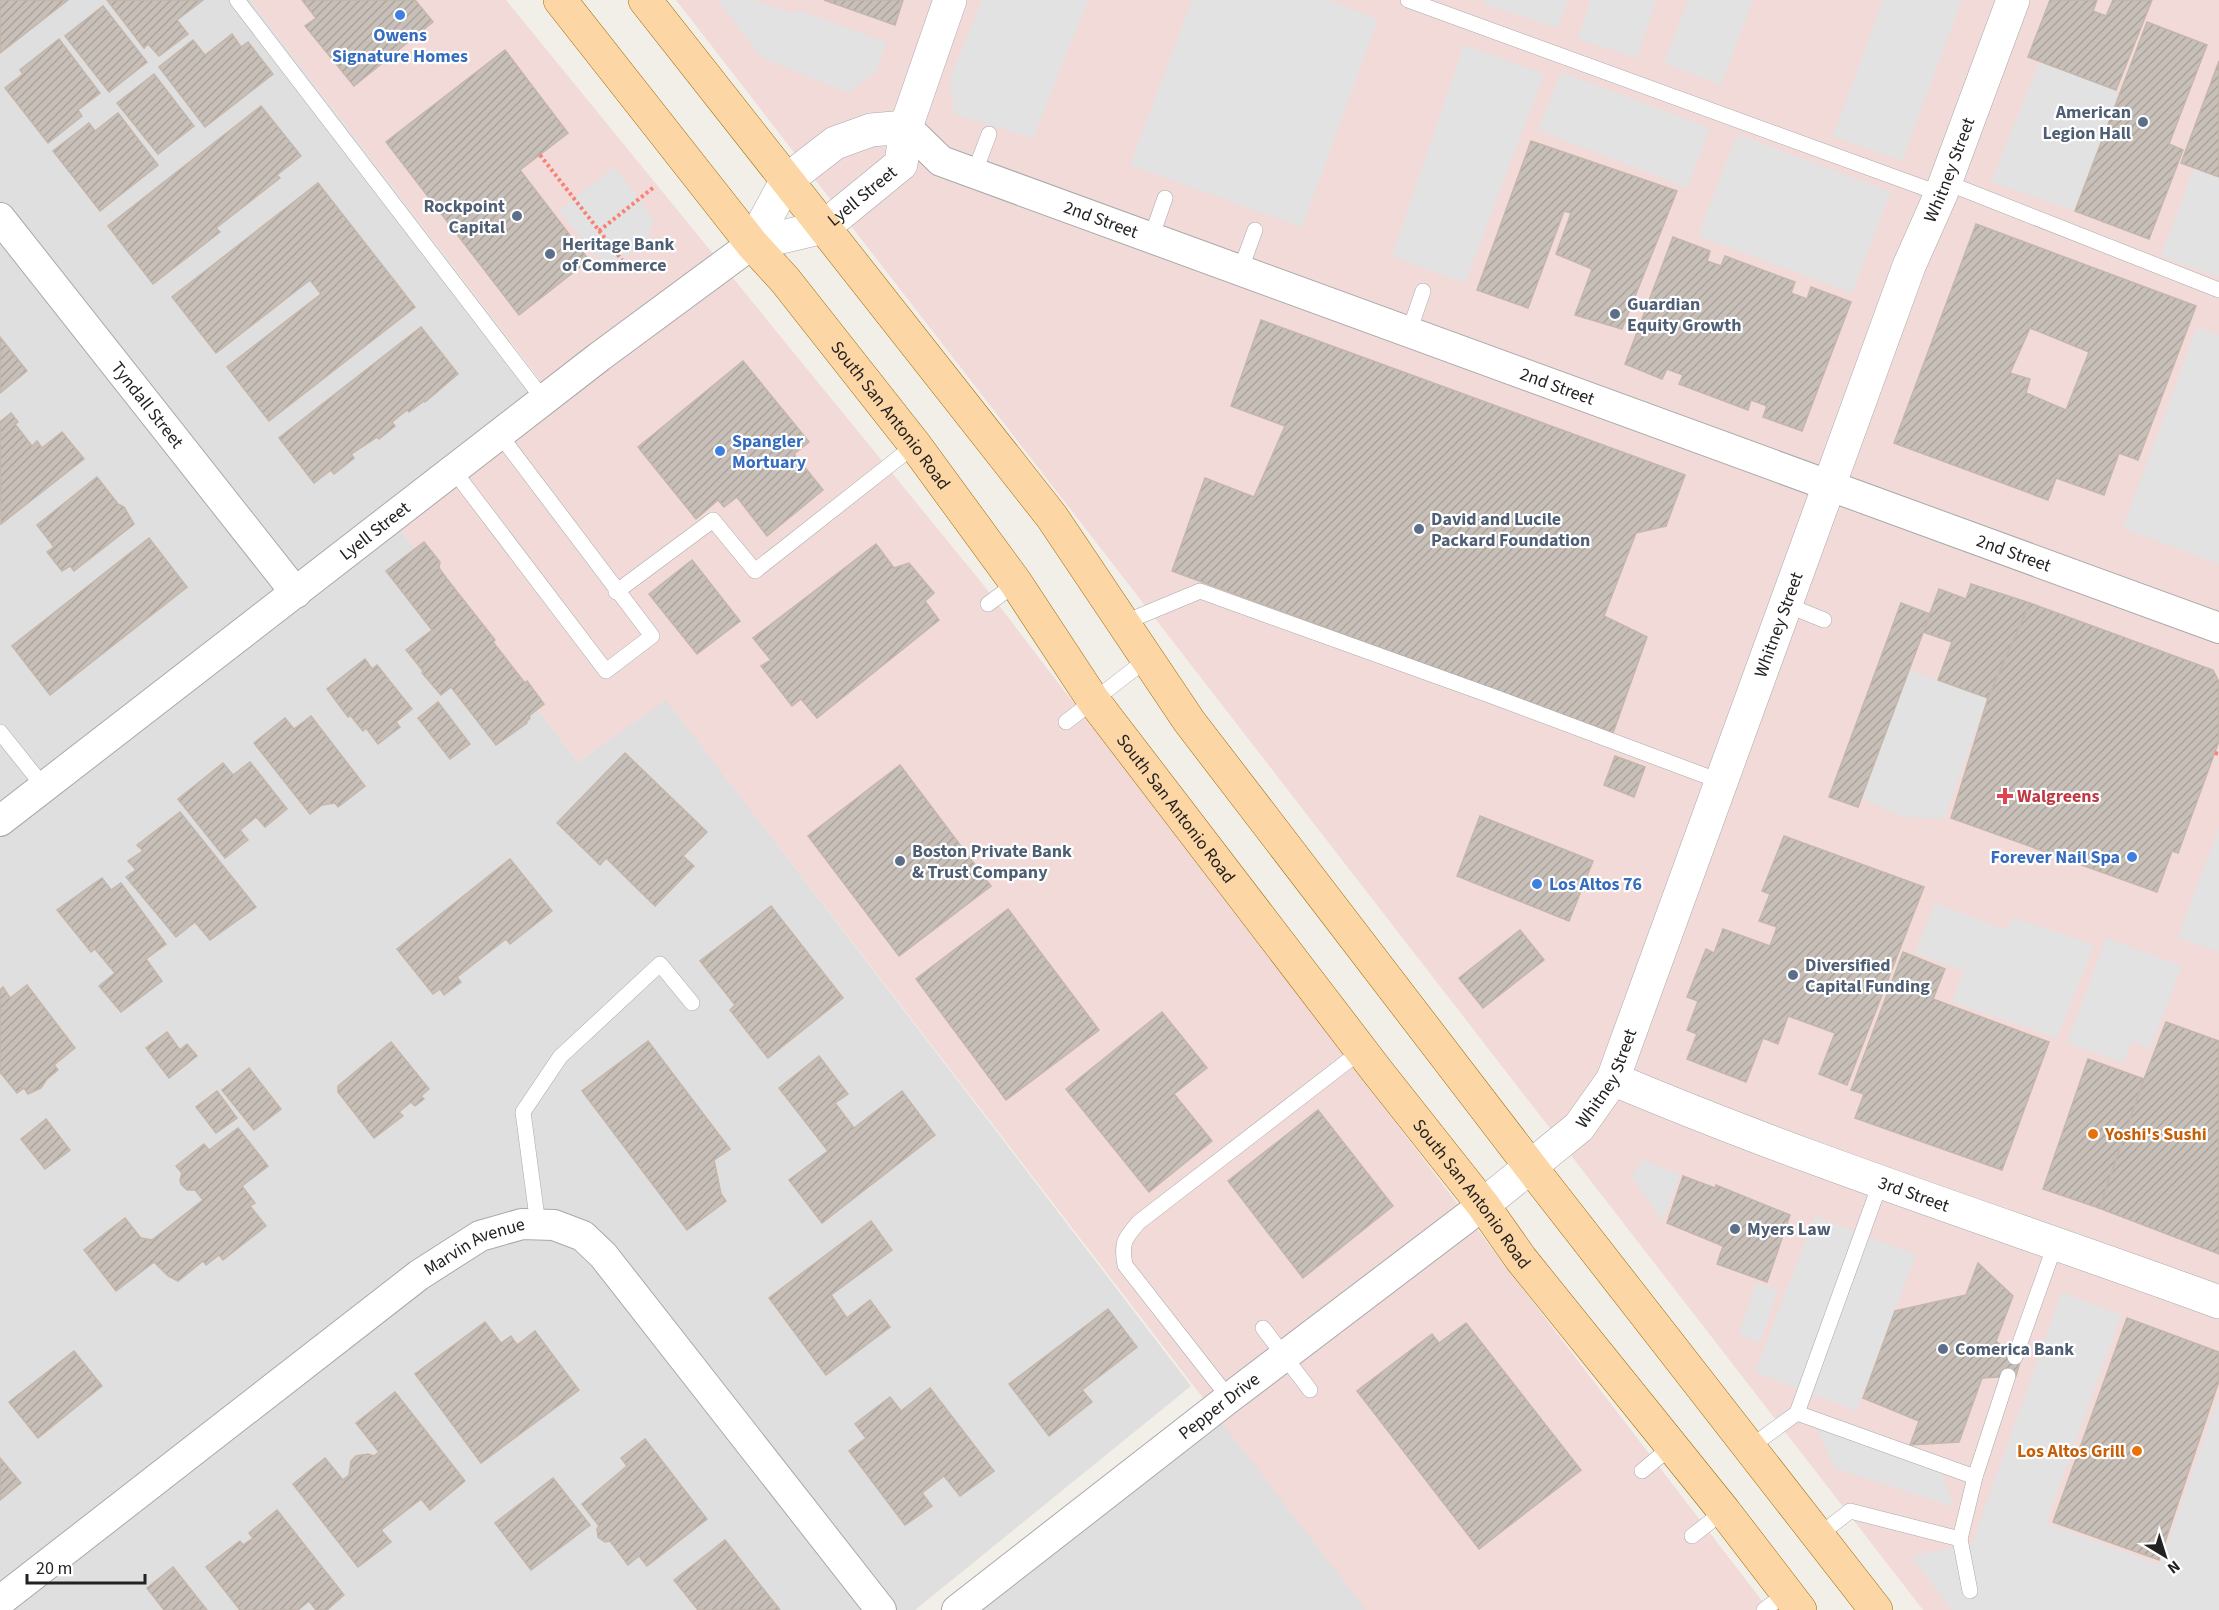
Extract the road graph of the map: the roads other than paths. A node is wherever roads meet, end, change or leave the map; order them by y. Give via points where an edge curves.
1 (237, 0) edge
2 (560, 0) edge
3 (645, 0) edge
4 (950, 0) edge
5 (1408, 0) edge
6 (2013, 0) edge
7 (906, 127) junction
8 (989, 134) dead end
9 (974, 174) junction
10 (787, 180) junction
11 (1943, 188) junction
12 (1165, 198) dead end
13 (0, 218) edge
14 (824, 226) junction
15 (1255, 230) dead end
16 (1151, 238) junction
17 (752, 244) junction
18 (1240, 271) junction
19 (2219, 290) edge
20 (1423, 291) dead end
21 (1409, 332) junction
22 (544, 400) junction
23 (500, 435) junction
24 (915, 445) junction
25 (454, 471) junction
26 (1831, 484) junction
27 (1016, 583) junction
28 (616, 592) junction
29 (296, 593) junction
30 (988, 604) dead end
31 (1787, 605) junction
32 (1824, 620) dead end
33 (1123, 623) junction
34 (2219, 628) edge
35 (1147, 659) junction
36 (1093, 700) junction
37 (1066, 722) dead end
38 (0, 732) edge
39 (1722, 782) junction
40 (44, 787) junction
41 (0, 822) edge
42 (692, 1003) dead end
43 (1362, 1050) junction
44 (1613, 1079) junction
45 (1530, 1166) junction
46 (1881, 1181) junction
47 (1483, 1205) junction
48 (538, 1225) junction
49 (2056, 1242) junction
50 (2219, 1302) edge
51 (1263, 1328) dead end
52 (1284, 1356) junction
53 (2015, 1357) dead end
54 (2008, 1376) dead end
55 (1311, 1390) dead end
56 (1229, 1398) junction
57 (1797, 1413) junction
58 (1672, 1446) junction
59 (1749, 1448) junction
60 (1642, 1471) dead end
61 (1975, 1478) junction
62 (1724, 1510) junction
63 (1692, 1536) dead end
64 (1818, 1536) junction
65 (1960, 1539) junction
66 (1970, 1591) dead end
67 (0, 1602) edge
68 (1783, 1604) edge
69 (881, 1610) edge
70 (957, 1610) edge
71 (1876, 1610) edge

1 - 22 lane
2 - 17 main road, South San Antonio Road
3 - 10 main road
4 - 7 street, Lyell Street
5 - 11 lane
6 - 11 street, Whitney Street
7 - 9 street, 2nd Street via 940,161
7 - 10 street, Lyell Street via 871,130 835,143
7 - 14 street, Lyell Street via 901,164
8 - 9 lane
9 - 16 street, 2nd Street
10 - 14 main road
10 - 17 street, Lyell Street
11 - 19 lane
11 - 26 street, Whitney Street via 1909,266
12 - 16 lane
13 - 29 street, Tyndall Street
14 - 17 street, Lyell Street
14 - 33 main road via 1052,518
15 - 18 lane
16 - 18 street, 2nd Street
17 - 22 street, Lyell Street
17 - 24 main road, South San Antonio Road
18 - 21 street, 2nd Street
20 - 21 lane
21 - 26 street, 2nd Street
22 - 23 street, Lyell Street
23 - 25 street, Lyell Street
23 - 28 lane
24 - 27 main road, South San Antonio Road
24 - 28 lane via 755,570 713,520
25 - 28 lane via 606,671 652,636
25 - 29 street, Lyell Street
26 - 31 street, Whitney Street
26 - 34 street, 2nd Street
27 - 30 lane
27 - 36 main road, South San Antonio Road
29 - 40 street, Lyell Street
31 - 32 lane
31 - 39 street, Whitney Street
33 - 35 main road
33 - 39 lane via 1200,591
35 - 36 lane
35 - 45 main road via 1189,721
36 - 37 lane
36 - 43 main road, South San Antonio Road
38 - 40 lane
39 - 44 street, Whitney Street
40 - 41 street, Lyell Street
42 - 48 lane via 660,964 560,1057 523,1112
43 - 47 main road, South San Antonio Road
43 - 56 lane via 1139,1222 1122,1248 1125,1265
44 - 45 street, Whitney Street via 1579,1126
44 - 46 street, 3rd Street
45 - 47 street, Whitney Street
45 - 59 main road
46 - 49 street, 3rd Street
46 - 57 lane
47 - 52 street, Pepper Drive
47 - 58 main road, South San Antonio Road
48 - 67 street, Marvin Avenue via 522,1224 480,1236 419,1275
48 - 69 street, Marvin Avenue via 554,1225 583,1236 603,1255
49 - 50 street, 3rd Street
49 - 53 lane
51 - 52 lane
52 - 55 lane
52 - 56 street, Pepper Drive
54 - 61 lane
56 - 70 street, Pepper Drive
57 - 59 lane
57 - 61 lane
58 - 60 lane
58 - 62 main road, South San Antonio Road
59 - 64 main road
61 - 65 lane
62 - 63 lane
62 - 68 main road, South San Antonio Road
64 - 65 lane via 1850,1511
64 - 71 main road
65 - 66 lane

